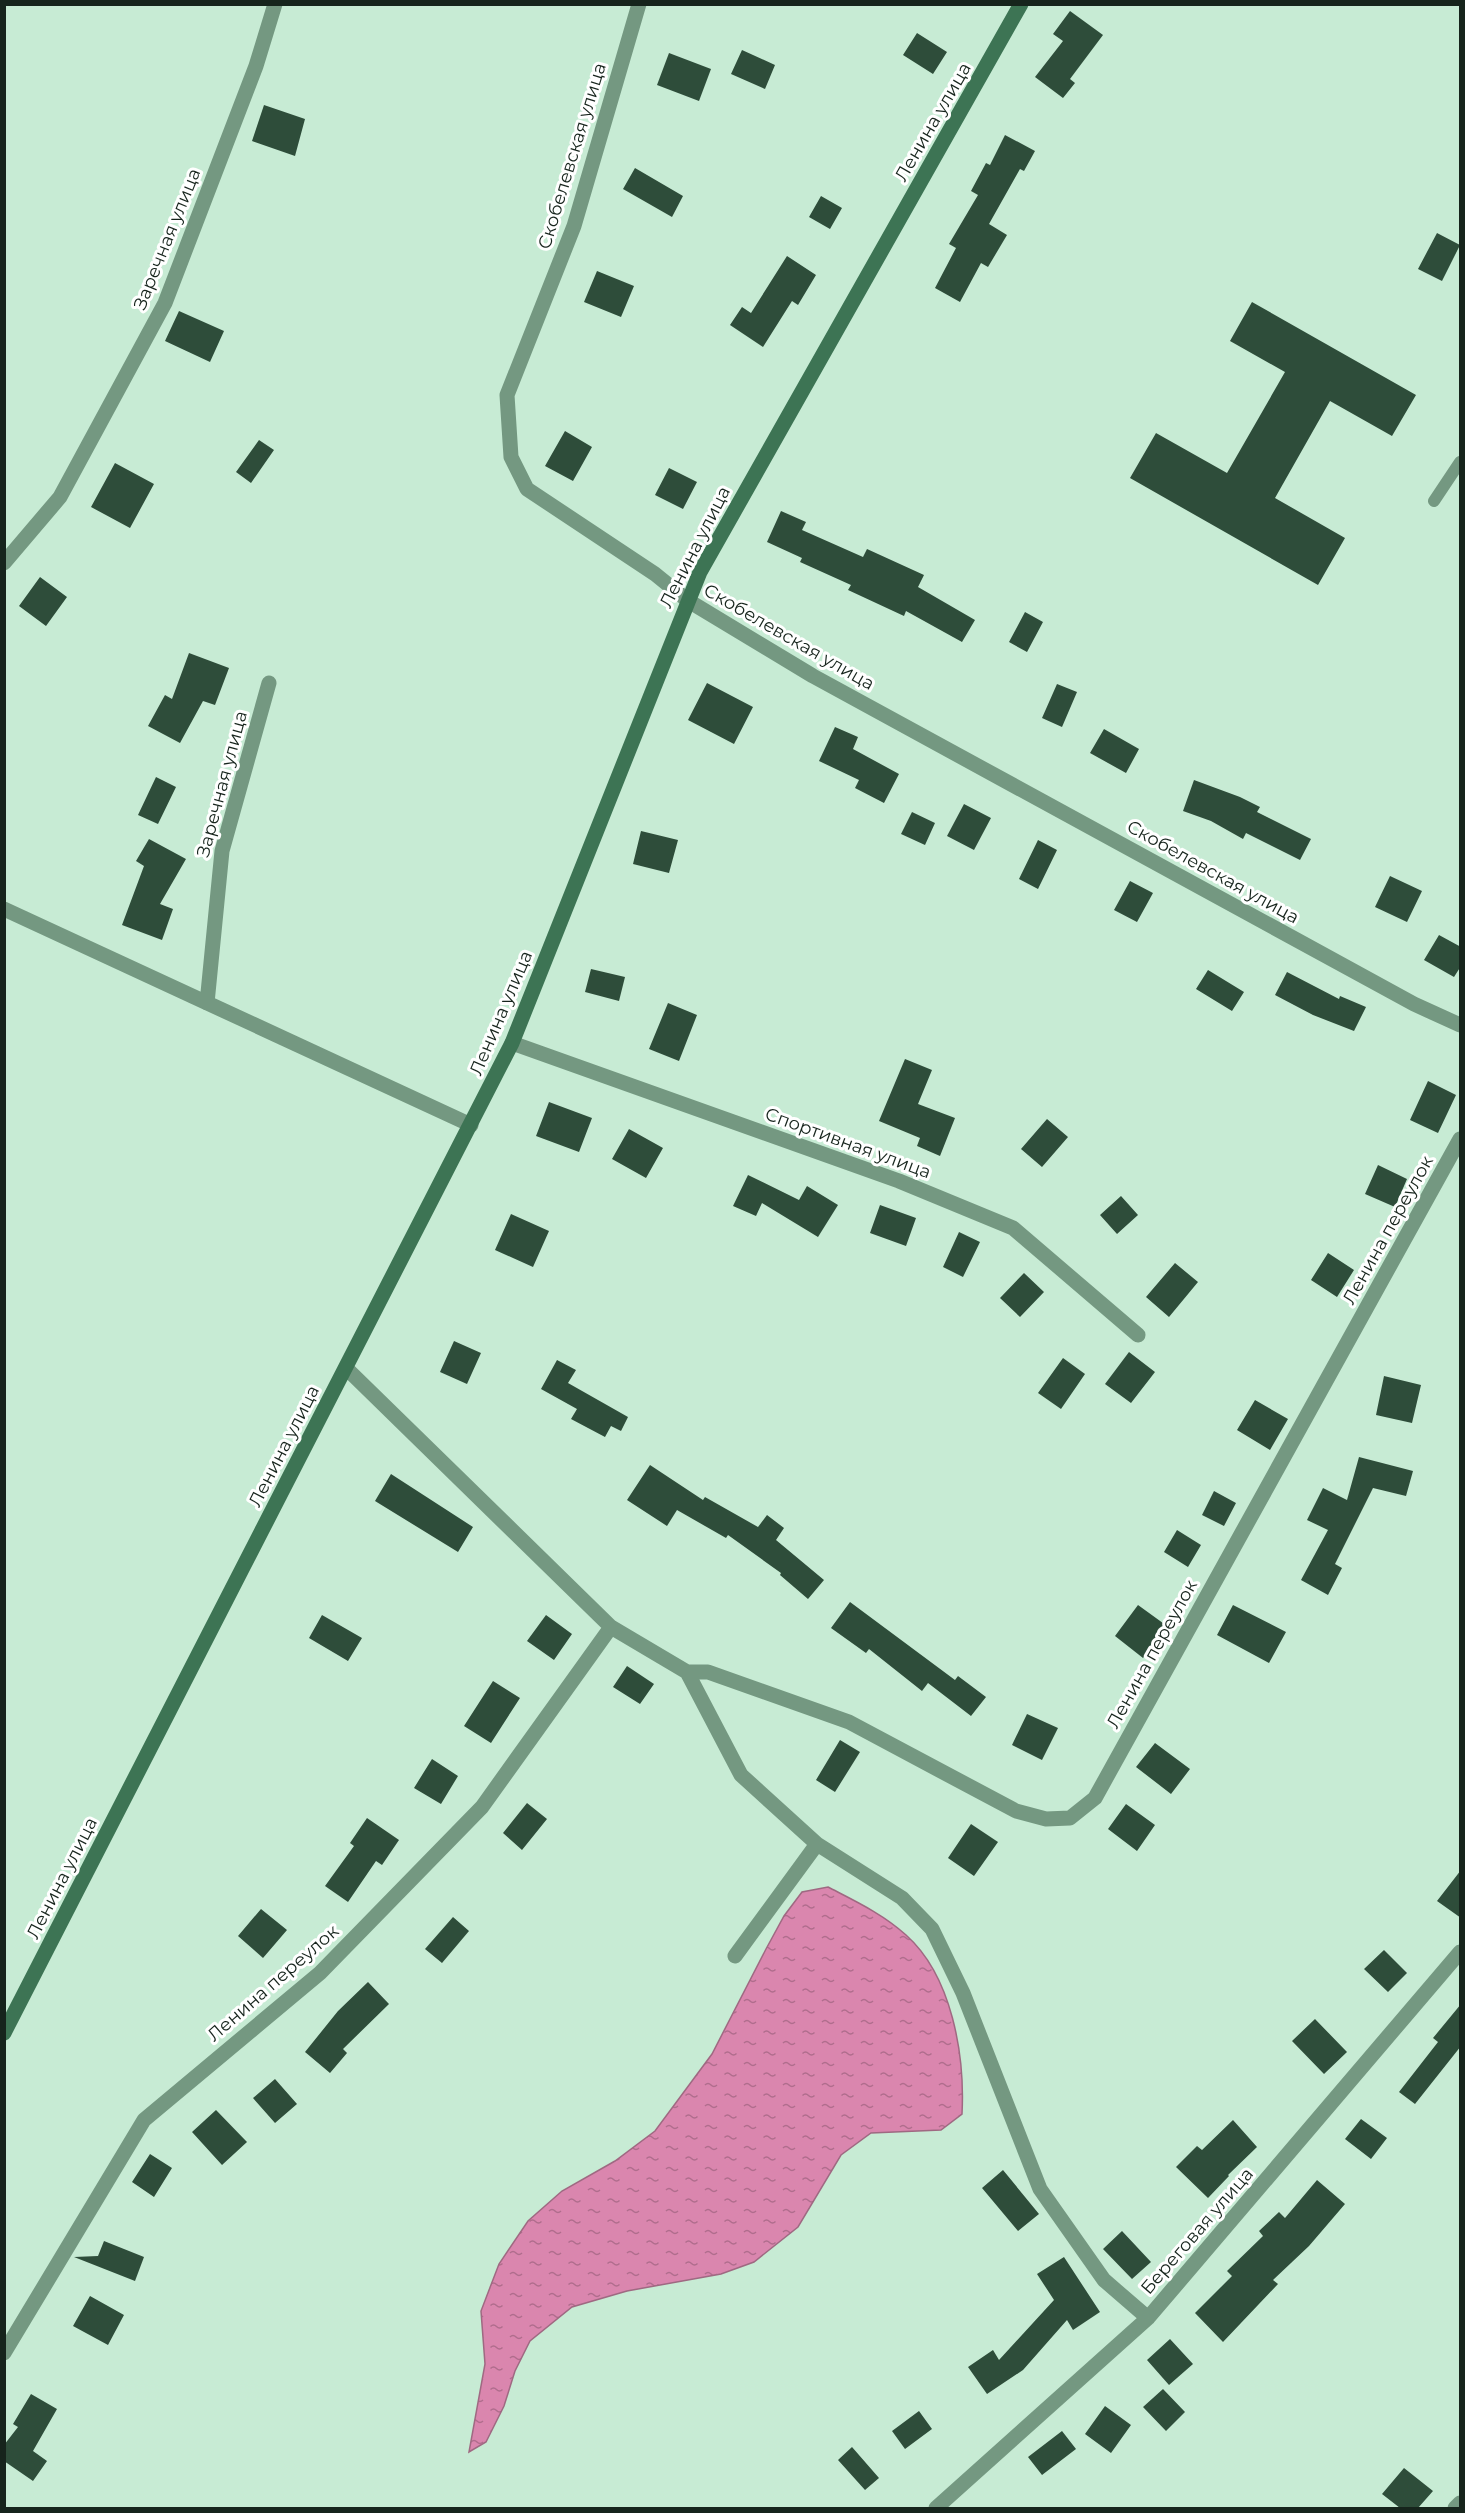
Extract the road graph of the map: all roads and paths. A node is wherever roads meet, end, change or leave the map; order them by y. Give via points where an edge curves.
1 (275, 4) edge
2 (639, 4) edge
3 (1021, 4) edge
4 (1461, 462) edge
5 (1434, 501) dead end
6 (4, 563) edge
7 (687, 600) junction
8 (269, 683) dead end
9 (4, 909) edge
10 (207, 1003) junction
11 (1461, 1024) edge
12 (512, 1043) junction
13 (471, 1125) junction
14 (1461, 1139) edge
15 (1138, 1335) dead end
16 (346, 1368) junction
17 (611, 1627) junction
18 (687, 1672) junction
19 (817, 1844) junction
20 (1461, 1952) edge
21 (735, 1956) dead end
22 (4, 2033) edge
23 (1148, 2318) junction
24 (4, 2353) edge
25 (1461, 2503) edge
26 (936, 2508) edge
27 (1455, 2508) edge

1 - 6 street, Заречная улица via 256,66 165,303 60,497
2 - 7 street, Скобелевская улица via 574,226 507,395 511,457 528,489 655,574
3 - 7 street, Ленина улица
4 - 5 lane
7 - 11 street, Скобелевская улица via 813,676 1404,998
7 - 12 street, Ленина улица
8 - 10 street, Заречная улица via 222,851
9 - 10 street
10 - 13 street
12 - 13 street, Ленина улица
12 - 15 street, Спортивная улица via 899,1181 1013,1228
13 - 16 street, Ленина улица
14 - 18 street, Ленина переулок via 1095,1798 1070,1818 1046,1819 1016,1811 849,1722 708,1672
16 - 17 street
16 - 22 street, Ленина улица
17 - 18 street
17 - 24 street, Ленина переулок via 482,1807 320,1973 144,2120
18 - 19 street via 741,1775
19 - 21 street
19 - 23 street via 902,1898 932,1929 963,1993 1040,2189 1104,2280
20 - 23 street, Береговая улица
23 - 26 street, Береговая улица
25 - 27 street

